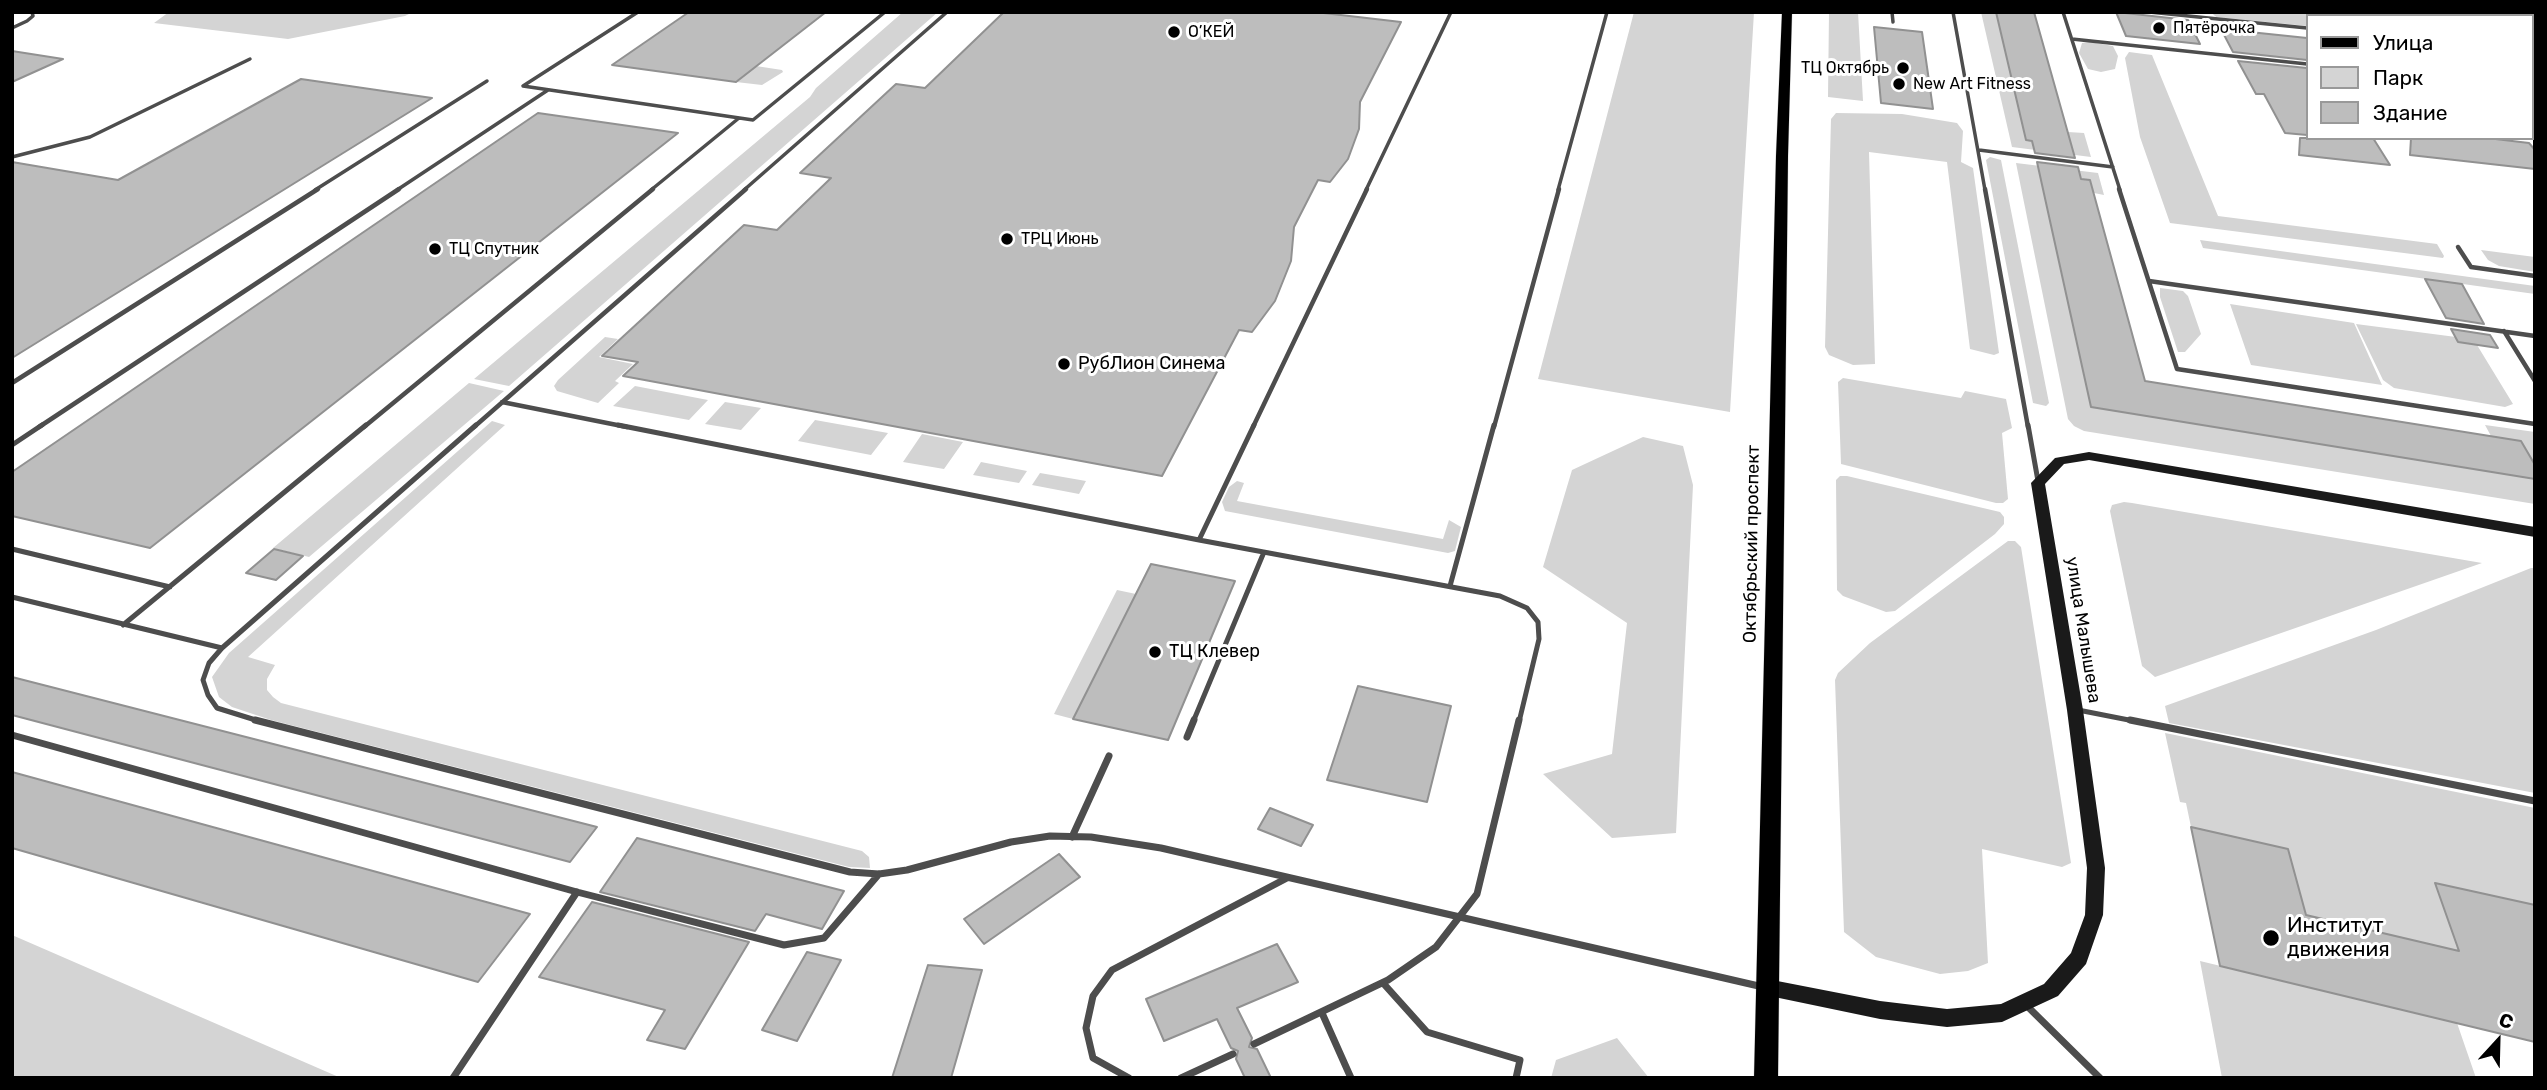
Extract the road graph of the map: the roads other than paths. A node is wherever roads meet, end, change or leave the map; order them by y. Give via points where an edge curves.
1 (32, 12) edge
2 (638, 12) edge
3 (884, 12) edge
4 (947, 12) edge
5 (1451, 12) edge
6 (1607, 12) edge
7 (1787, 12) edge
8 (1892, 12) edge
9 (1953, 12) edge
10 (2063, 12) edge
11 (2150, 12) edge
12 (2196, 15) edge
13 (1893, 22) dead end
14 (12, 28) edge
15 (2306, 28) edge
16 (2071, 39) junction
17 (250, 59) dead end
18 (2294, 62) junction
19 (2306, 64) edge
20 (2299, 71) dead end
21 (487, 81) dead end
22 (548, 90) junction
23 (739, 118) junction
24 (1979, 150) junction
25 (12, 157) edge
26 (2113, 167) junction
27 (2458, 247) dead end
28 (2535, 276) edge
29 (2149, 281) junction
30 (2504, 331) junction
31 (2535, 336) edge
32 (2535, 381) edge
33 (12, 383) edge
34 (502, 402) junction
35 (2535, 424) edge
36 (12, 445) edge
37 (2038, 483) junction
38 (2535, 532) edge
39 (1199, 540) junction
40 (12, 549) edge
41 (1264, 552) junction
42 (1450, 586) junction
43 (170, 587) junction
44 (12, 597) edge
45 (123, 625) junction
46 (222, 648) junction
47 (2075, 710) junction
48 (12, 735) edge
49 (1187, 737) dead end
50 (1109, 757) dead end
51 (2535, 801) edge
52 (1072, 837) junction
53 (879, 874) junction
54 (1287, 877) junction
55 (577, 892) junction
56 (1459, 917) junction
57 (1383, 983) junction
58 (1767, 988) junction
59 (2024, 1003) junction
60 (1322, 1013) junction
61 (1254, 1044) dead end
62 (1233, 1054) dead end
63 (453, 1078) edge
64 (1129, 1078) edge
65 (1181, 1078) edge
66 (1351, 1078) edge
67 (1516, 1078) edge
68 (1766, 1078) edge
69 (2100, 1078) edge

1 - 14 lane via 27,21
2 - 22 lane via 523,86
3 - 23 lane via 753,120
4 - 34 lane
5 - 39 lane
6 - 42 lane
7 - 58 main road, Октябрьский проспект
8 - 13 lane
9 - 24 lane
10 - 16 lane
11 - 12 lane
12 - 15 lane
16 - 18 lane
16 - 26 lane
17 - 25 lane via 120,125
18 - 19 lane
18 - 20 lane
21 - 33 lane
22 - 23 lane
22 - 36 lane
23 - 43 lane
24 - 26 lane
24 - 37 lane
26 - 29 lane
27 - 28 lane via 2471,267
29 - 30 lane
29 - 35 lane via 2177,369
30 - 31 lane
30 - 32 lane
34 - 39 lane
34 - 46 lane
37 - 38 street via 2060,461 2090,456
37 - 47 street, улица Малышева
39 - 41 lane
40 - 43 lane
41 - 42 lane
41 - 49 lane
42 - 56 lane via 1500,596 1527,608 1538,622 1539,639 1477,894
43 - 45 lane
44 - 45 lane
45 - 46 lane
46 - 53 lane via 209,663 203,680 218,708 242,717 850,872
47 - 51 lane
47 - 59 street, улица Малышева via 2096,868 2094,915 2079,958 2050,990
48 - 55 lane
50 - 52 lane
52 - 53 lane via 1011,842
52 - 54 lane via 1161,848
53 - 55 lane via 824,938 784,945
54 - 56 lane
54 - 64 lane via 1112,970 1093,996 1086,1028 1093,1058
55 - 63 lane
56 - 57 lane via 1436,947
56 - 58 lane
57 - 60 lane
57 - 67 lane via 1427,1032 1520,1060
58 - 59 street, улица Малышева via 1947,1018 2002,1013
58 - 68 main road, Октябрьский проспект
59 - 69 lane
60 - 61 lane
60 - 66 lane
62 - 65 lane

